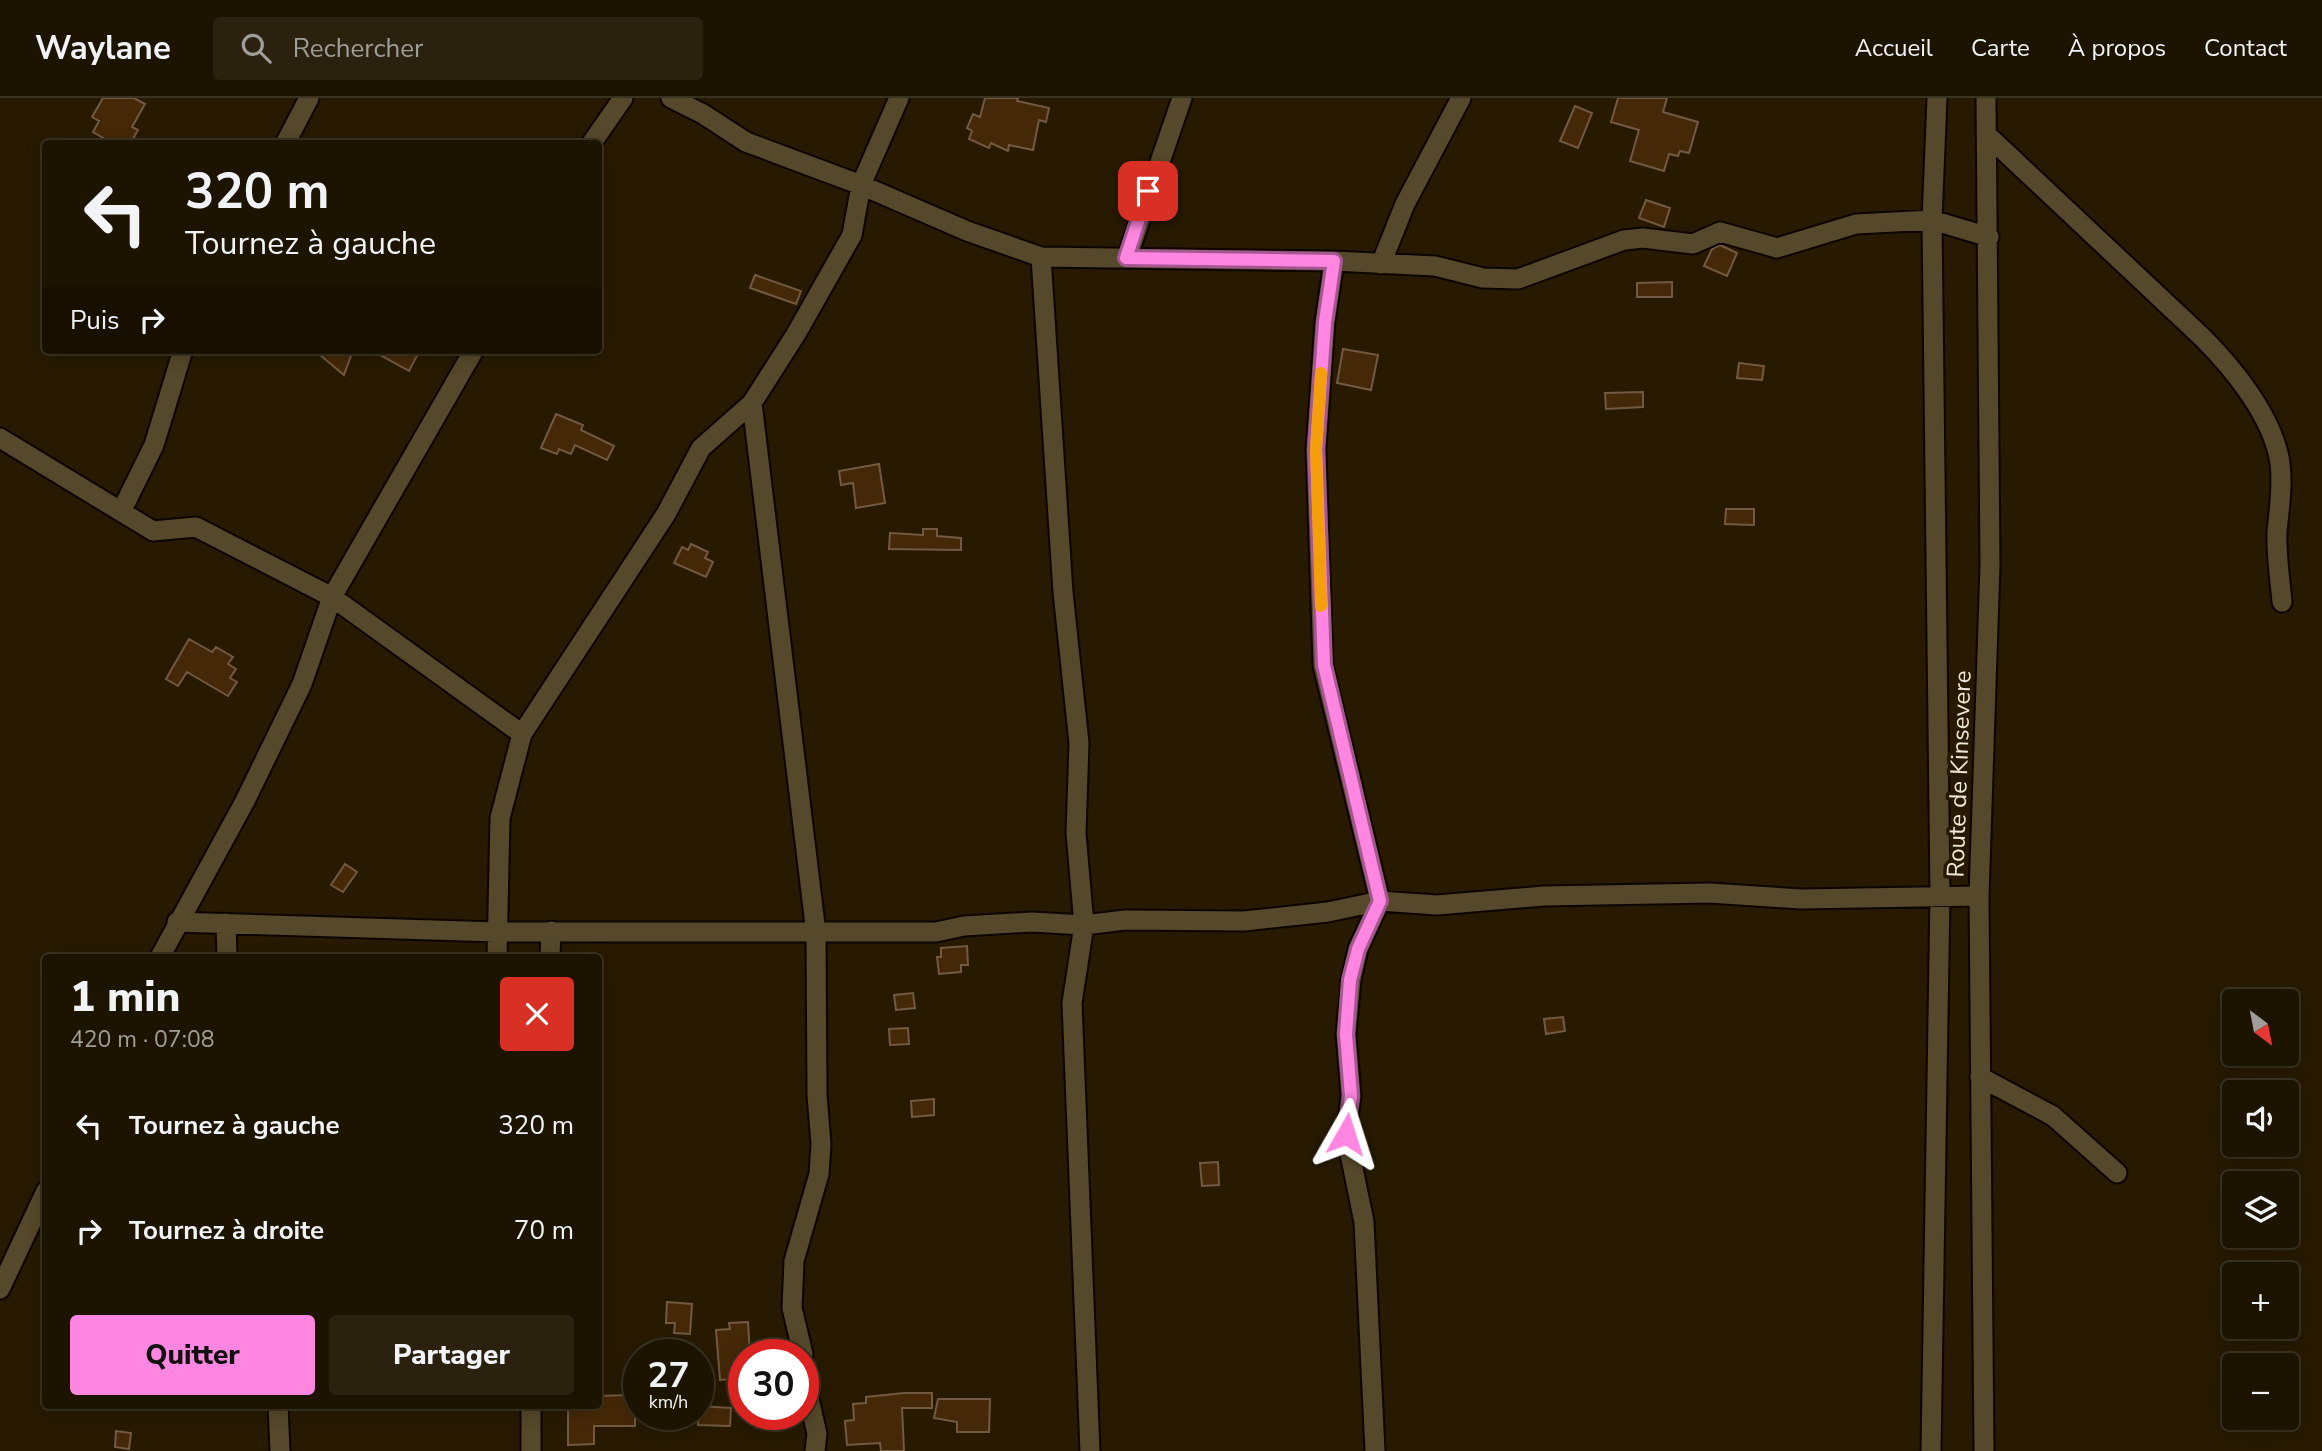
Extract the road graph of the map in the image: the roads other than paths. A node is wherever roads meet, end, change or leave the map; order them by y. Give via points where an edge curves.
1 (309, 98) edge
2 (623, 98) edge
3 (671, 98) edge
4 (899, 98) edge
5 (1182, 98) edge
6 (1461, 98) edge
7 (1937, 98) edge
8 (1986, 98) edge
9 (1986, 134) junction
10 (287, 140) edge
11 (594, 140) edge
12 (861, 185) junction
13 (1932, 220) junction
14 (1989, 237) junction
15 (1041, 257) junction
16 (1126, 258) junction
17 (1334, 261) junction
18 (1381, 264) junction
19 (182, 354) edge
20 (472, 354) edge
21 (752, 403) junction
22 (0, 438) edge
23 (122, 510) junction
24 (332, 597) junction
25 (2282, 602) dead end
26 (522, 734) junction
27 (1940, 895) junction
28 (1979, 896) junction
29 (1380, 901) junction
30 (177, 922) junction
31 (226, 923) junction
32 (1084, 925) junction
33 (551, 931) junction
34 (497, 932) junction
35 (816, 933) junction
36 (161, 954) edge
37 (227, 954) edge
38 (497, 954) edge
39 (551, 954) edge
40 (1980, 1077) junction
41 (2117, 1173) dead end
42 (42, 1200) edge
43 (0, 1289) edge
44 (799, 1339) edge
45 (278, 1409) edge
46 (531, 1409) edge
47 (816, 1430) edge
48 (280, 1451) edge
49 (531, 1451) edge
50 (815, 1451) edge
51 (1090, 1451) edge
52 (1375, 1451) edge
53 (1931, 1451) edge
54 (1984, 1451) edge

1 - 10 street
2 - 11 street
3 - 12 street via 746,142
4 - 12 street
5 - 16 street
6 - 18 street via 1405,204
7 - 13 street
8 - 9 street, Route de Kinsevere
9 - 14 street, Route de Kinsevere
9 - 25 street via 2229,364 2260,410 2280,461 2277,545
12 - 15 street via 941,221
12 - 21 street via 852,235
13 - 14 street
13 - 18 street via 1856,224 1777,248 1720,232 1693,244 1624,240 1518,279 1483,278 1435,266
13 - 27 street
14 - 28 street, Route de Kinsevere via 1990,565
15 - 16 street
15 - 32 street via 1063,592 1079,743 1076,833
16 - 17 street
17 - 18 street
17 - 29 street via 1316,449 1324,665
19 - 23 street via 154,445
20 - 24 street
21 - 26 street via 701,448 666,514
21 - 35 street
22 - 23 street
23 - 24 street via 153,531 196,527
24 - 26 street
24 - 30 street via 302,684 245,801
26 - 34 street via 499,818
27 - 28 street
27 - 29 street via 1829,899 1710,893 1544,896 1437,905
27 - 53 street
28 - 40 street, Route de Kinsevere
29 - 32 street via 1244,921 1125,920
29 - 52 street via 1355,960 1346,1034 1351,1096 1346,1134 1368,1261
30 - 31 street
30 - 36 street
31 - 34 street
31 - 37 street
32 - 35 street via 1032,922 936,932
32 - 51 street via 1072,1003
33 - 34 street
33 - 35 street
33 - 39 street
34 - 38 street
35 - 44 street via 821,1144 818,1174 794,1261 792,1308
40 - 41 street via 2053,1116
40 - 54 street, Route de Kinsevere
42 - 43 street
45 - 48 street
46 - 49 street
47 - 50 street

